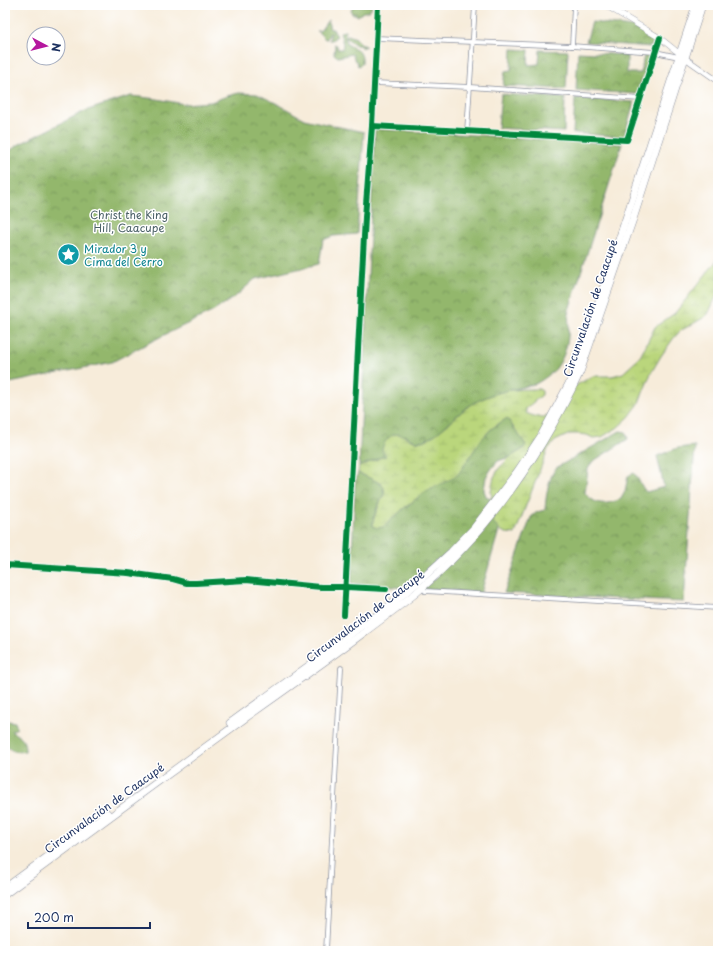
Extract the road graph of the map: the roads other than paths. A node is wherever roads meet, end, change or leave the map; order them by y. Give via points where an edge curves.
1 (378, 5) edge
2 (475, 5) edge
3 (574, 5) edge
4 (605, 5) edge
5 (696, 5) edge
6 (702, 5) edge
7 (376, 38) junction
8 (660, 38) junction
9 (472, 43) junction
10 (572, 46) junction
11 (656, 52) junction
12 (681, 56) junction
13 (718, 81) edge
14 (374, 83) junction
15 (470, 87) junction
16 (640, 98) junction
17 (372, 126) junction
18 (467, 132) junction
19 (5, 565) edge
20 (346, 587) junction
21 (386, 589) dead end
22 (425, 591) dead end
23 (718, 608) edge
24 (344, 615) dead end
25 (341, 668) dead end
26 (5, 888) edge
27 (5, 894) edge
28 (326, 951) edge

1 - 7 street
2 - 9 street
3 - 10 street
4 - 8 street
5 - 12 highway, Circunvalación de Caacupé
6 - 12 highway, Circunvalación de Caacupé
7 - 9 street
7 - 14 street
8 - 11 street
8 - 12 street
9 - 10 street
9 - 15 street
10 - 11 street
11 - 12 street
11 - 16 street
12 - 13 street
12 - 26 highway, Circunvalación de Caacupé via 572,378 541,436 487,512 451,552 383,611
12 - 27 highway, Circunvalación de Caacupé via 634,216 580,372 535,455 497,510 458,553 408,600
14 - 15 street
14 - 17 street
15 - 16 street
15 - 18 street
16 - 18 street via 627,140
17 - 18 street
17 - 20 street
19 - 20 street via 128,573 196,584 246,580
20 - 21 street
20 - 24 street
22 - 23 street
25 - 28 street

